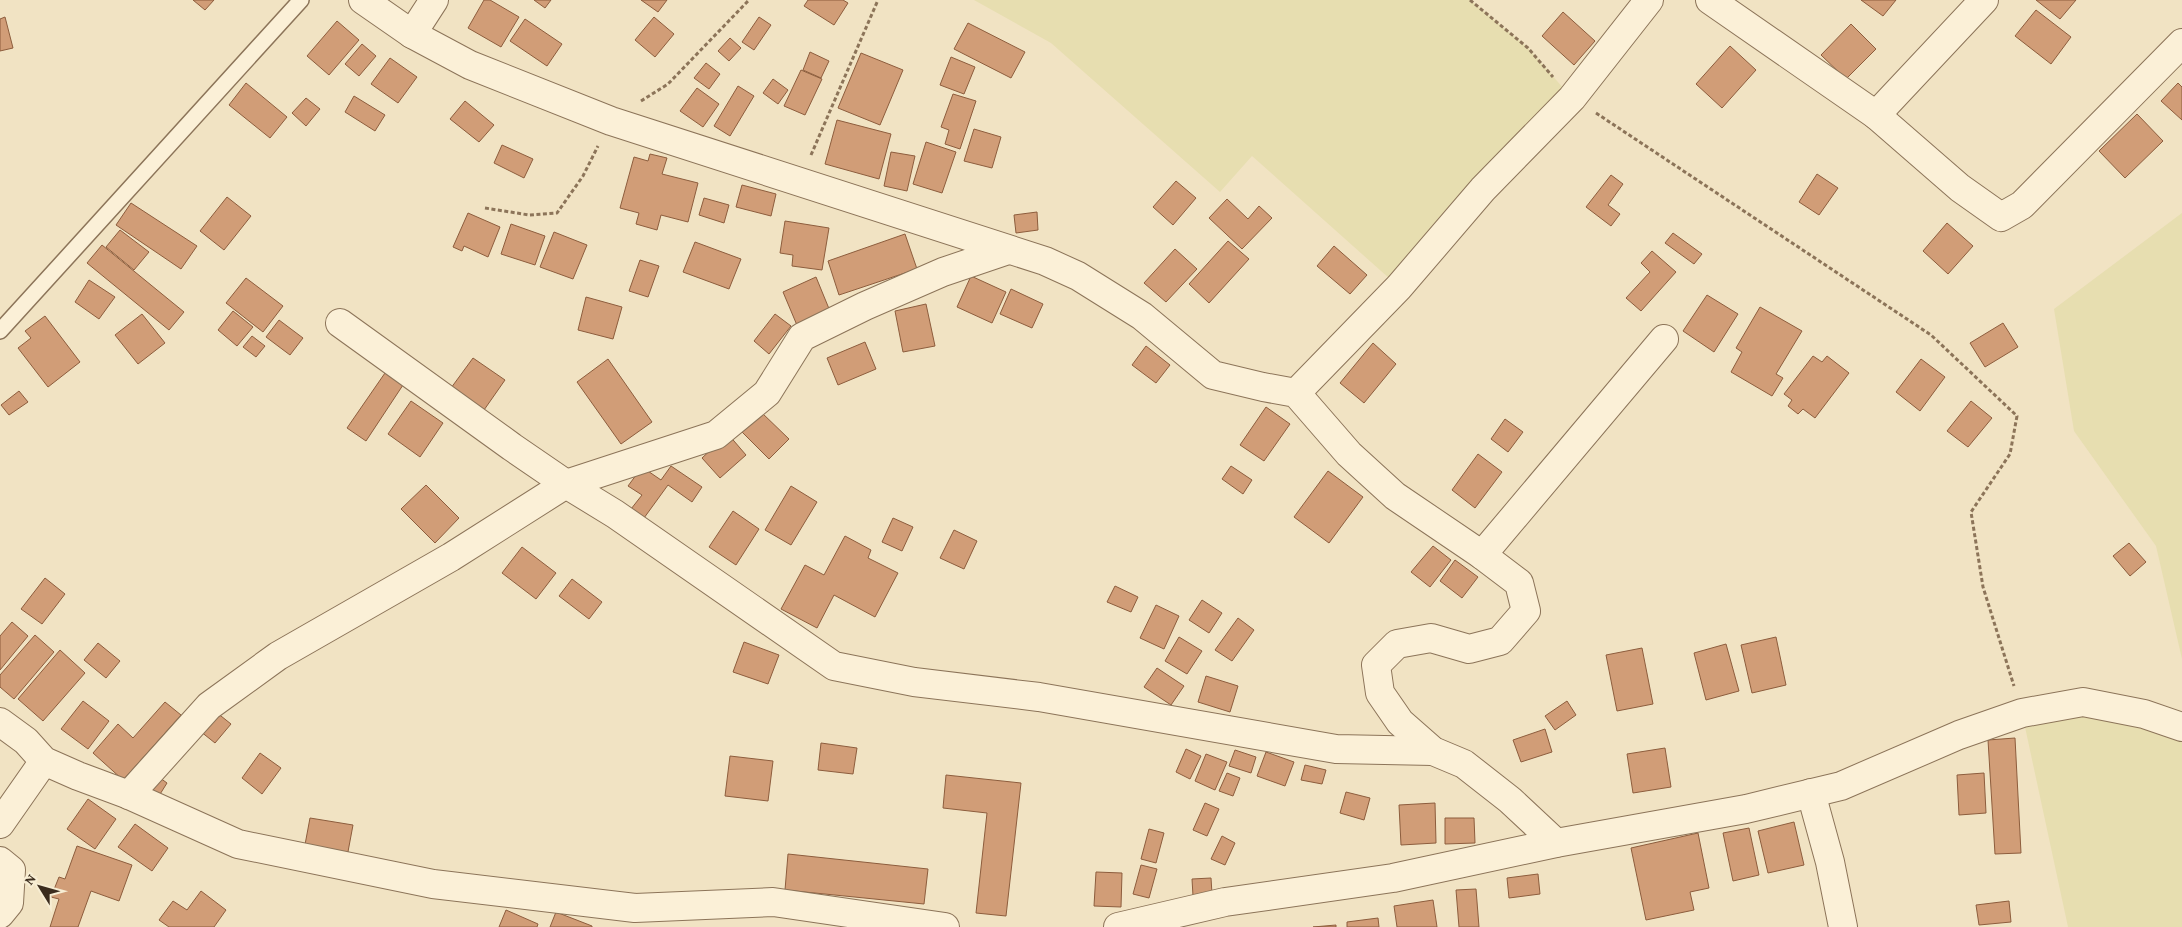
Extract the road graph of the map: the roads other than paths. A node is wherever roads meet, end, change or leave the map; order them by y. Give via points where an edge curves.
1 (301, 0) edge
2 (363, 0) edge
3 (434, 0) edge
4 (1649, 0) edge
5 (1710, 0) edge
6 (1984, 0) edge
7 (412, 34) junction
8 (2182, 43) edge
9 (1876, 115) junction
10 (1008, 250) junction
11 (340, 323) dead end
12 (0, 331) edge
13 (1664, 339) dead end
14 (1296, 393) junction
15 (566, 484) junction
16 (1482, 555) junction
17 (0, 722) edge
18 (2182, 727) edge
19 (1433, 751) junction
20 (44, 761) junction
21 (1811, 793) junction
22 (129, 795) junction
23 (0, 824) edge
24 (1556, 843) junction
25 (0, 861) edge
26 (0, 914) edge
27 (627, 917) edge
28 (945, 927) edge
29 (1118, 927) edge
30 (1842, 927) edge

1 - 12 lane
2 - 7 street
3 - 7 street
4 - 14 street via 1572,98 1483,189 1398,287
5 - 9 street
6 - 9 street
7 - 10 street via 470,65 611,121
8 - 9 street via 2022,205 2000,217 1960,188
10 - 14 street via 1045,261 1078,276 1142,316 1213,375
10 - 15 street via 943,272 802,336 767,393 716,435
11 - 15 street
13 - 16 street
14 - 16 street via 1349,454 1395,496
15 - 19 street via 615,514 834,666 914,682 1039,697 1336,749
15 - 22 street via 451,557 278,656 209,706
16 - 19 street via 1519,583 1526,611 1500,641 1469,649 1431,638 1397,644 1376,665 1380,693 1400,722
17 - 20 street via 26,741
18 - 21 street via 2144,714 2083,702 2022,713 1958,735 1841,786
19 - 24 street via 1464,764 1510,800
20 - 22 street
20 - 23 street
21 - 24 street via 1746,809
21 - 30 street via 1830,862
22 - 27 street via 238,844 433,884
24 - 29 street via 1392,878 1225,902
25 - 26 street via 11,870 9,903
27 - 28 street via 773,902

